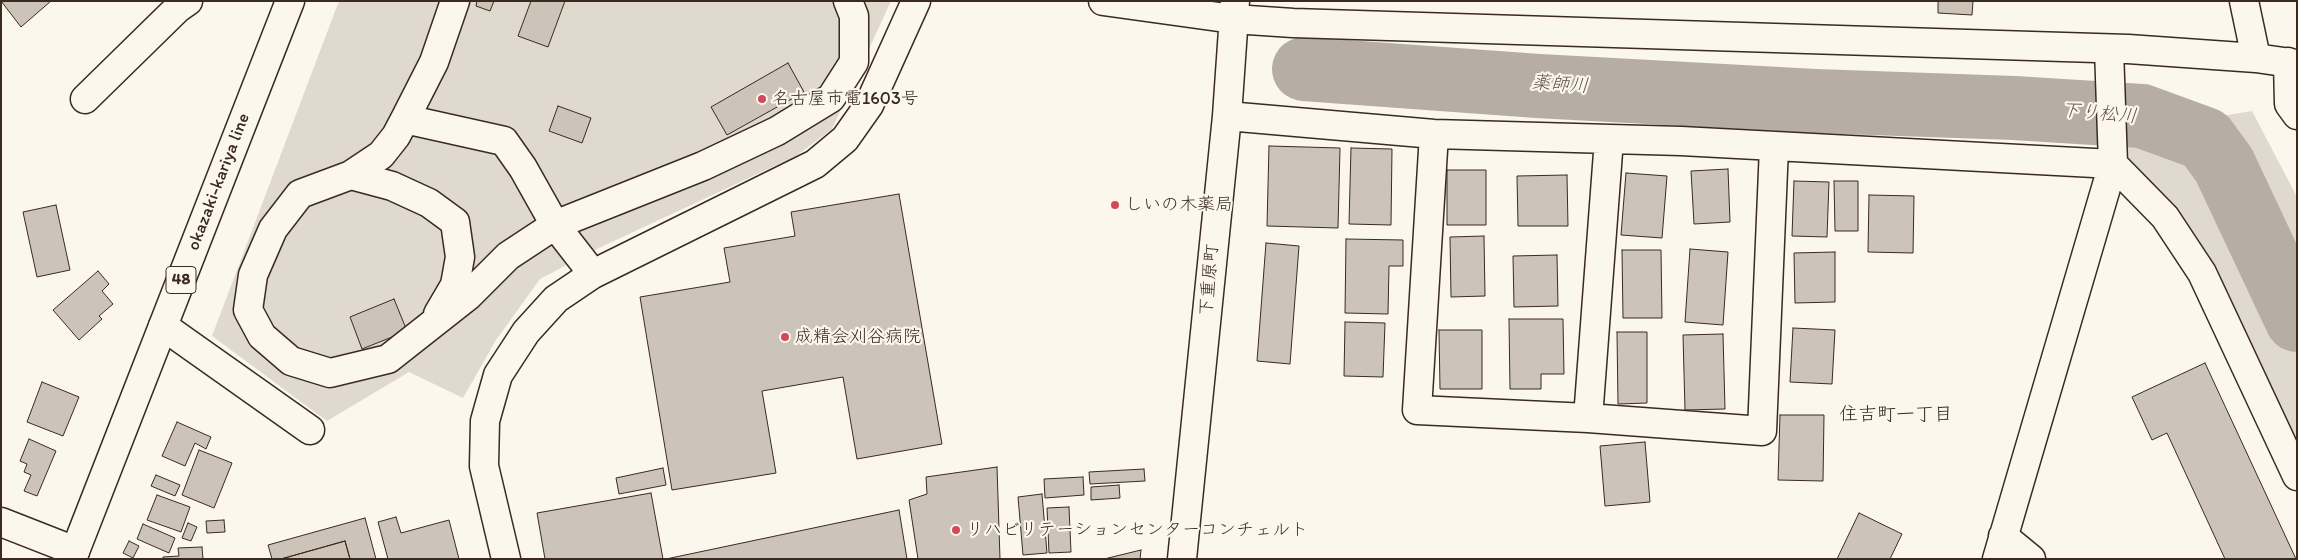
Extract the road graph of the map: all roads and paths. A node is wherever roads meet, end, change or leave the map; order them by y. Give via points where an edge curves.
1 (188, 1) edge
2 (290, 1) edge
3 (455, 1) edge
4 (848, 1) edge
5 (916, 1) edge
6 (1103, 1) edge
7 (2244, 1) edge
8 (1234, 10) edge
9 (2109, 49) junction
10 (2256, 58) junction
11 (2292, 63) edge
12 (85, 99) dead end
13 (2297, 115) edge
14 (1227, 116) junction
15 (405, 119) junction
16 (1434, 134) junction
17 (1609, 140) junction
18 (1774, 148) junction
19 (2114, 164) junction
20 (351, 175) junction
21 (555, 225) junction
22 (593, 274) junction
23 (163, 326) junction
24 (431, 326) junction
25 (1588, 418) junction
26 (310, 430) dead end
27 (2297, 476) edge
28 (1, 522) edge
29 (2000, 547) edge
30 (74, 555) edge
31 (506, 559) edge
32 (1182, 559) edge
33 (2031, 559) edge

1 - 12 street
2 - 23 street, okazaki-kariya line / 48
3 - 15 street via 434,62
4 - 21 street via 854,16 854,62 831,98 777,131 703,166
5 - 22 street via 869,105 846,140 815,164
6 - 8 street
7 - 10 street
8 - 9 street via 1293,23
8 - 14 street, 下重原町
9 - 10 street
9 - 19 street
10 - 11 street
11 - 13 street via 2289,104
14 - 16 street
14 - 32 street, 下重原町
15 - 20 street via 381,154
15 - 21 street via 504,141
16 - 17 street
16 - 25 street via 1417,410
17 - 18 street
17 - 25 street
18 - 19 street
18 - 25 street via 1762,431
19 - 27 street via 2166,217 2202,273
19 - 29 street
20 - 24 street via 392,186 429,203 455,222 460,257 455,285
20 - 24 street via 300,194 273,229 253,274 248,310 262,336 291,361 330,373 388,359
21 - 22 street
21 - 24 street via 508,256 468,296
22 - 31 street via 556,299 526,332 498,375 485,421 484,466
23 - 26 street
23 - 30 street, okazaki-kariya line / 48
28 - 30 street
29 - 33 street

